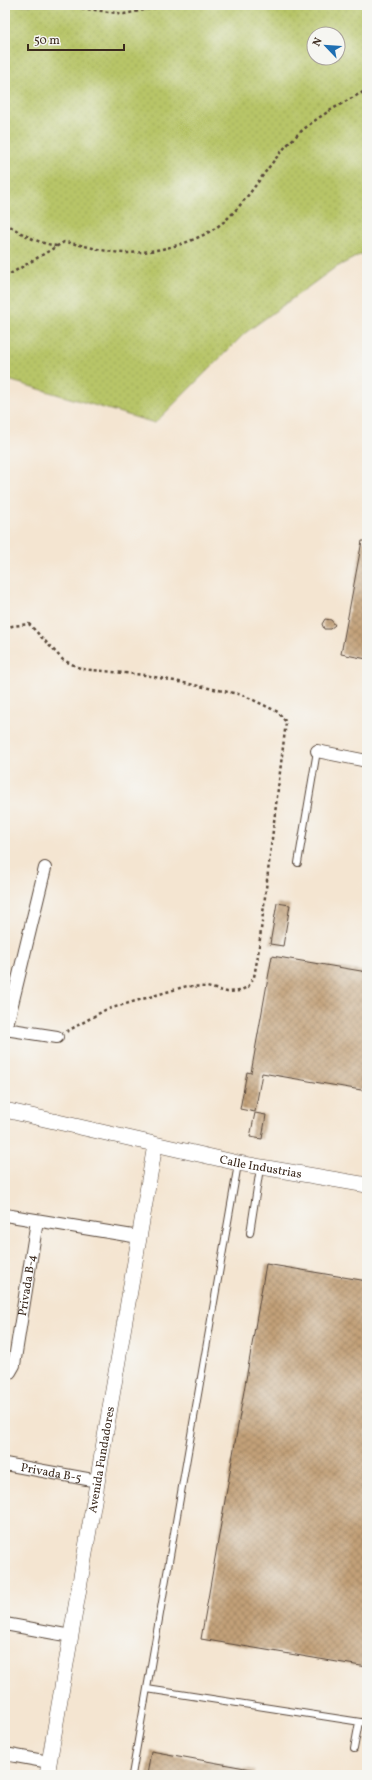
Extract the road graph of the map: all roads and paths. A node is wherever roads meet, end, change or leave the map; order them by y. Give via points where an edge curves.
1 (58, 5) edge
2 (169, 5) edge
3 (367, 90) edge
4 (5, 223) edge
5 (58, 246) junction
6 (5, 277) edge
7 (5, 629) edge
8 (317, 751) joint
9 (367, 761) edge
10 (298, 863) dead end
11 (45, 868) dead end
12 (6, 1029) edge
13 (57, 1036) joint
14 (5, 1110) edge
15 (155, 1145) junction
16 (238, 1163) junction
17 (261, 1166) junction
18 (367, 1185) edge
19 (5, 1215) edge
20 (37, 1221) junction
21 (250, 1234) dead end
22 (139, 1237) junction
23 (7, 1373) edge
24 (5, 1464) edge
25 (98, 1481) junction
26 (5, 1624) edge
27 (71, 1636) junction
28 (147, 1689) junction
29 (358, 1722) junction
30 (367, 1723) edge
31 (354, 1749) dead end
32 (5, 1754) edge
33 (48, 1768) edge
34 (132, 1775) edge

1 - 2 path via 124,14
3 - 5 path via 329,112 294,138 228,218 204,234 165,248 145,252 107,252 64,242
4 - 5 path via 42,244
5 - 6 path
7 - 13 path via 28,624 63,660 82,669 145,675 243,695 278,712 286,722 258,955 254,977 248,987 227,992 187,986 105,1010
8 - 9 street
8 - 10 lane
11 - 12 street
12 - 13 street
14 - 15 street, Calle Industrias
15 - 16 street, Calle Industrias
15 - 22 street, Avenida Fundadores
16 - 17 street, Calle Industrias
16 - 28 lane
17 - 18 street, Calle Industrias
17 - 21 lane
19 - 20 street
20 - 22 street
20 - 23 street, Privada B-4 via 14,1365
22 - 25 street, Avenida Fundadores
24 - 25 street, Privada B-5
25 - 27 street, Avenida Fundadores
26 - 27 street
27 - 33 street, Avenida Fundadores
28 - 29 lane
28 - 34 lane
29 - 30 lane
29 - 31 lane
32 - 33 street

